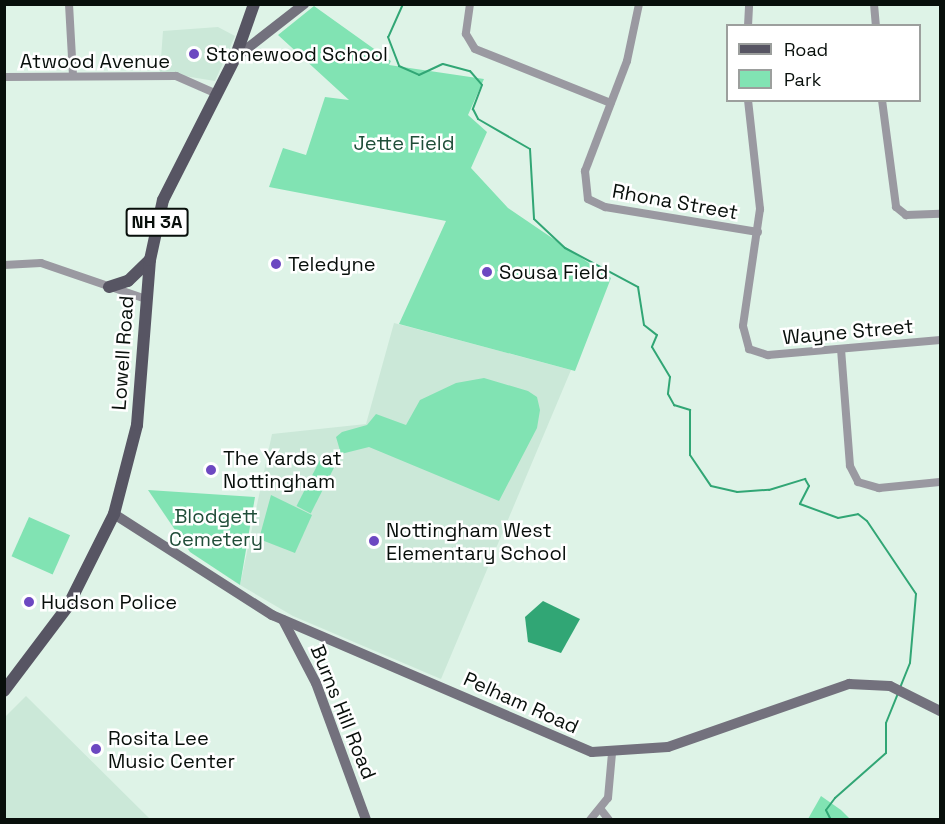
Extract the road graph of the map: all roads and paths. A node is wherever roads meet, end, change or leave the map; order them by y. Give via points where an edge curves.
1 (69, 4) edge
2 (254, 4) edge
3 (304, 4) edge
4 (470, 4) edge
5 (639, 4) edge
6 (749, 4) edge
7 (874, 4) edge
8 (748, 24) edge
9 (876, 24) edge
10 (235, 58) junction
11 (73, 76) junction
12 (4, 77) edge
13 (217, 94) junction
14 (748, 102) edge
15 (882, 102) edge
16 (611, 103) junction
17 (940, 214) edge
18 (758, 232) junction
19 (150, 260) junction
20 (4, 265) edge
21 (109, 287) junction
22 (146, 299) junction
23 (940, 340) edge
24 (841, 349) junction
25 (940, 482) edge
26 (114, 514) junction
27 (283, 620) junction
28 (5, 688) edge
29 (940, 711) edge
30 (612, 753) junction
31 (602, 811) junction
32 (366, 819) edge
33 (591, 819) edge
34 (609, 819) edge

1 - 11 street
2 - 10 main road, Lowell Road / NH 3A
3 - 10 street
4 - 16 street via 466,34 475,49
5 - 16 street
6 - 8 street
7 - 9 street
10 - 13 main road, Lowell Road / NH 3A
11 - 12 street, Atwood Avenue
11 - 13 street, Atwood Avenue via 176,76
13 - 19 main road, Lowell Road / NH 3A via 172,175
14 - 18 street
15 - 17 street via 896,207 906,215
16 - 18 street, Rhona Street via 585,171 588,199 605,207
18 - 24 street, Wayne Street via 742,334 749,349
19 - 21 main road via 128,281
19 - 22 main road, Lowell Road / NH 3A
20 - 21 street via 41,263
21 - 22 street
22 - 26 main road, Lowell Road / NH 3A via 137,425
23 - 24 street, Wayne Street
24 - 25 street via 850,466 858,482 879,488
26 - 27 street, Pelham Road
26 - 28 main road, Lowell Road / NH 3A via 68,606
27 - 30 street, Pelham Road via 353,645 572,746
27 - 32 street, Burns Hill Road via 316,683
29 - 30 street, Pelham Road via 890,686 849,684 668,747
30 - 31 street via 611,786
31 - 33 street
31 - 34 street

